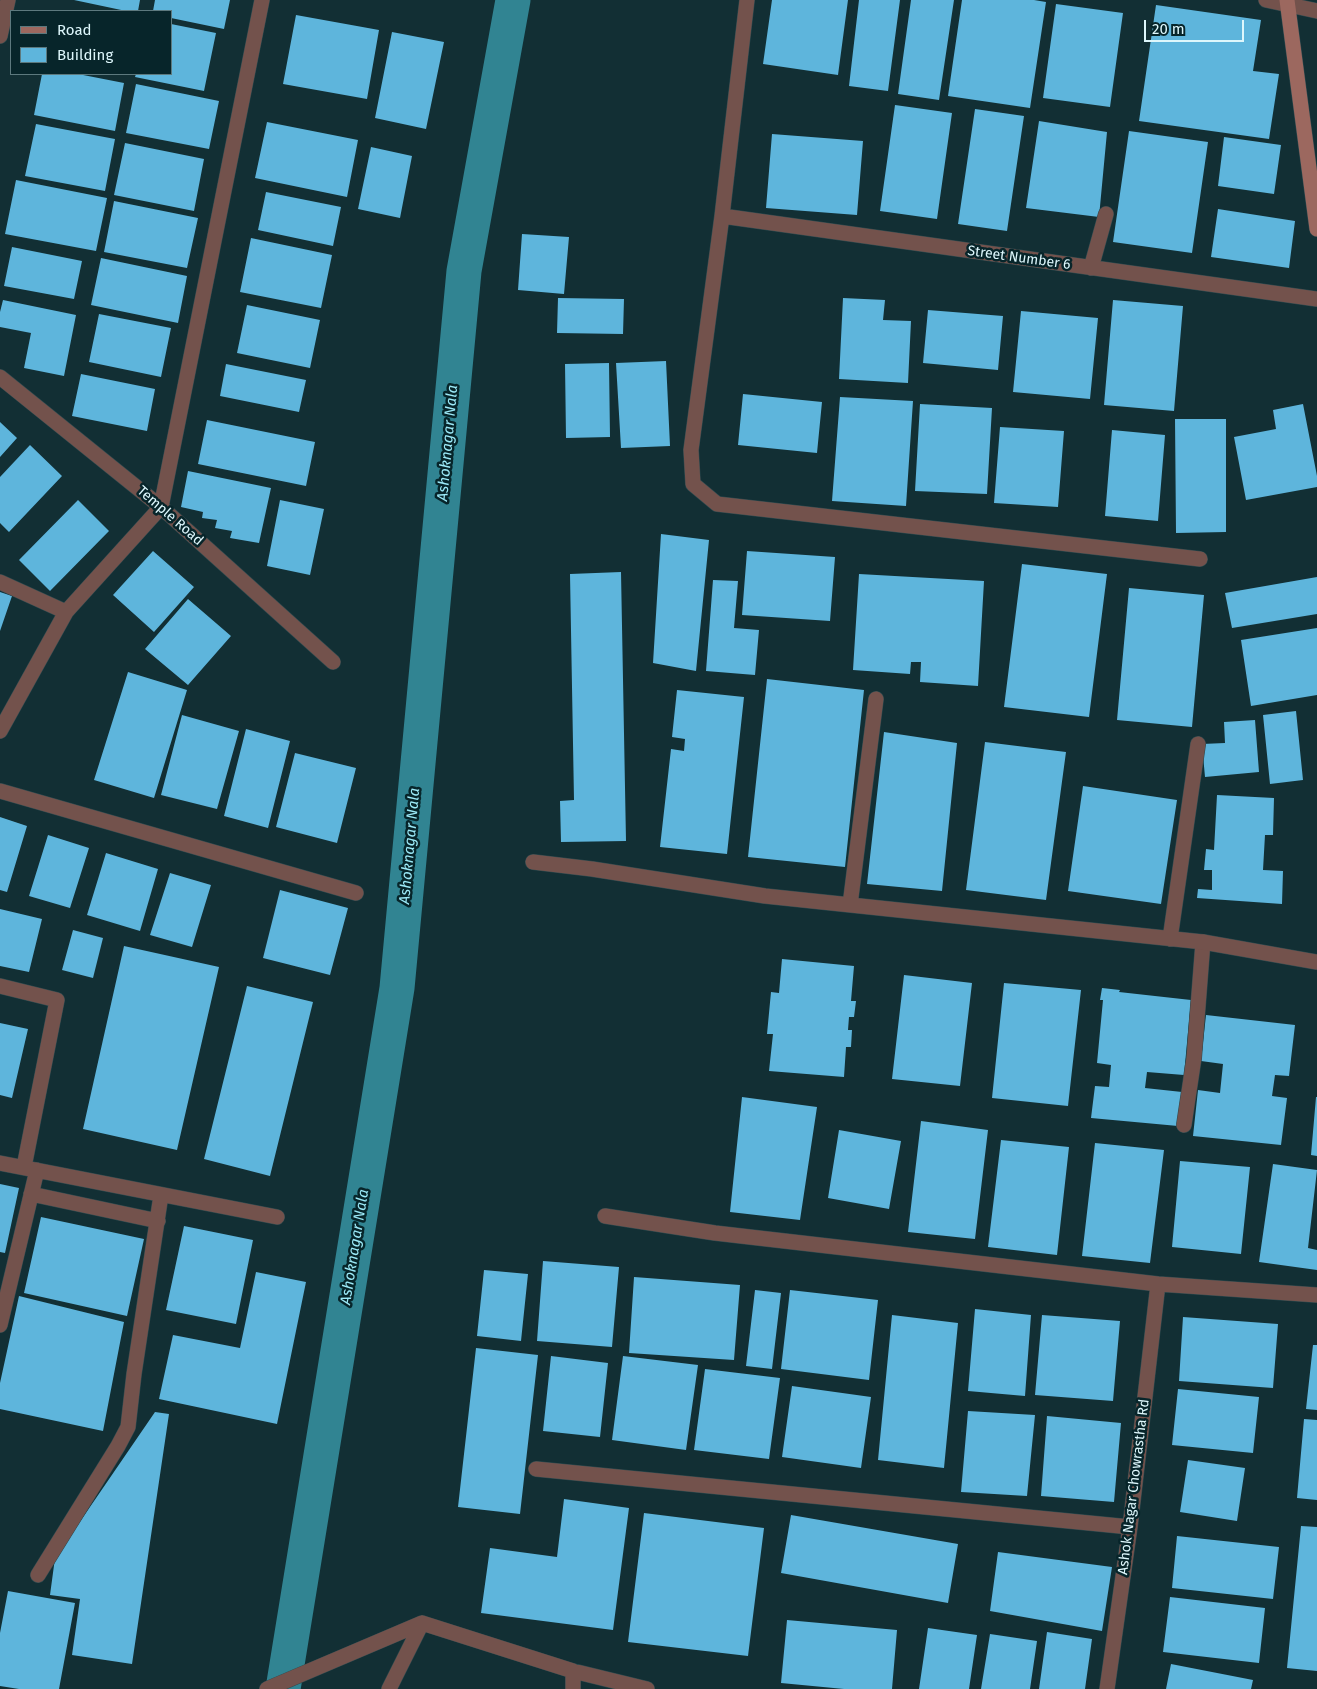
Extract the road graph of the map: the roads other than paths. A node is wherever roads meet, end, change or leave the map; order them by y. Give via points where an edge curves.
1 (8, 0) edge
2 (262, 0) edge
3 (747, 0) edge
4 (1266, 0) edge
5 (1288, 2) edge
6 (1317, 11) edge
7 (0, 36) edge
8 (1106, 214) dead end
9 (722, 216) junction
10 (1317, 229) edge
11 (1091, 268) junction
12 (1317, 299) edge
13 (0, 377) edge
14 (161, 507) junction
15 (1200, 559) dead end
16 (0, 582) edge
17 (66, 612) junction
18 (333, 662) dead end
19 (876, 699) dead end
20 (0, 731) edge
21 (1198, 744) dead end
22 (0, 791) edge
23 (533, 862) dead end
24 (356, 893) dead end
25 (850, 905) junction
26 (1170, 939) junction
27 (1204, 942) junction
28 (1317, 962) edge
29 (0, 986) edge
30 (1184, 1125) dead end
31 (0, 1163) edge
32 (30, 1169) junction
33 (31, 1194) junction
34 (161, 1194) junction
35 (605, 1216) dead end
36 (277, 1217) dead end
37 (158, 1221) junction
38 (1158, 1284) junction
39 (1317, 1295) edge
40 (0, 1325) edge
41 (536, 1469) dead end
42 (1130, 1526) junction
43 (38, 1574) dead end
44 (422, 1623) junction
45 (573, 1671) junction
46 (267, 1689) edge
47 (389, 1689) edge
48 (572, 1689) edge
49 (647, 1689) edge
50 (1107, 1689) edge

1 - 7 street
2 - 14 street
3 - 9 street
4 - 5 street
5 - 6 street
5 - 10 main road
8 - 11 street
9 - 11 street, Street Number 6
9 - 15 street via 691,450 693,484 717,504
11 - 12 street, Street Number 6
13 - 14 street, Temple Road
14 - 17 street
14 - 18 street, Temple Road
16 - 17 street
17 - 20 street
19 - 25 street
21 - 26 street
22 - 24 street
23 - 25 street via 765,896
25 - 26 street
26 - 27 street
27 - 28 street
27 - 30 street via 1194,1058
29 - 32 street via 57,1000
31 - 32 street
32 - 33 street
32 - 34 street
33 - 37 street
33 - 40 street
34 - 36 street
34 - 37 street
35 - 38 street via 715,1233
37 - 43 street via 128,1427
38 - 39 street
38 - 42 street, Ashok Nagar Chowrastha Rd
41 - 42 street
42 - 50 street, Ashok Nagar Chowrastha Rd
44 - 45 street
44 - 46 street
44 - 47 street
45 - 48 street
45 - 49 street

